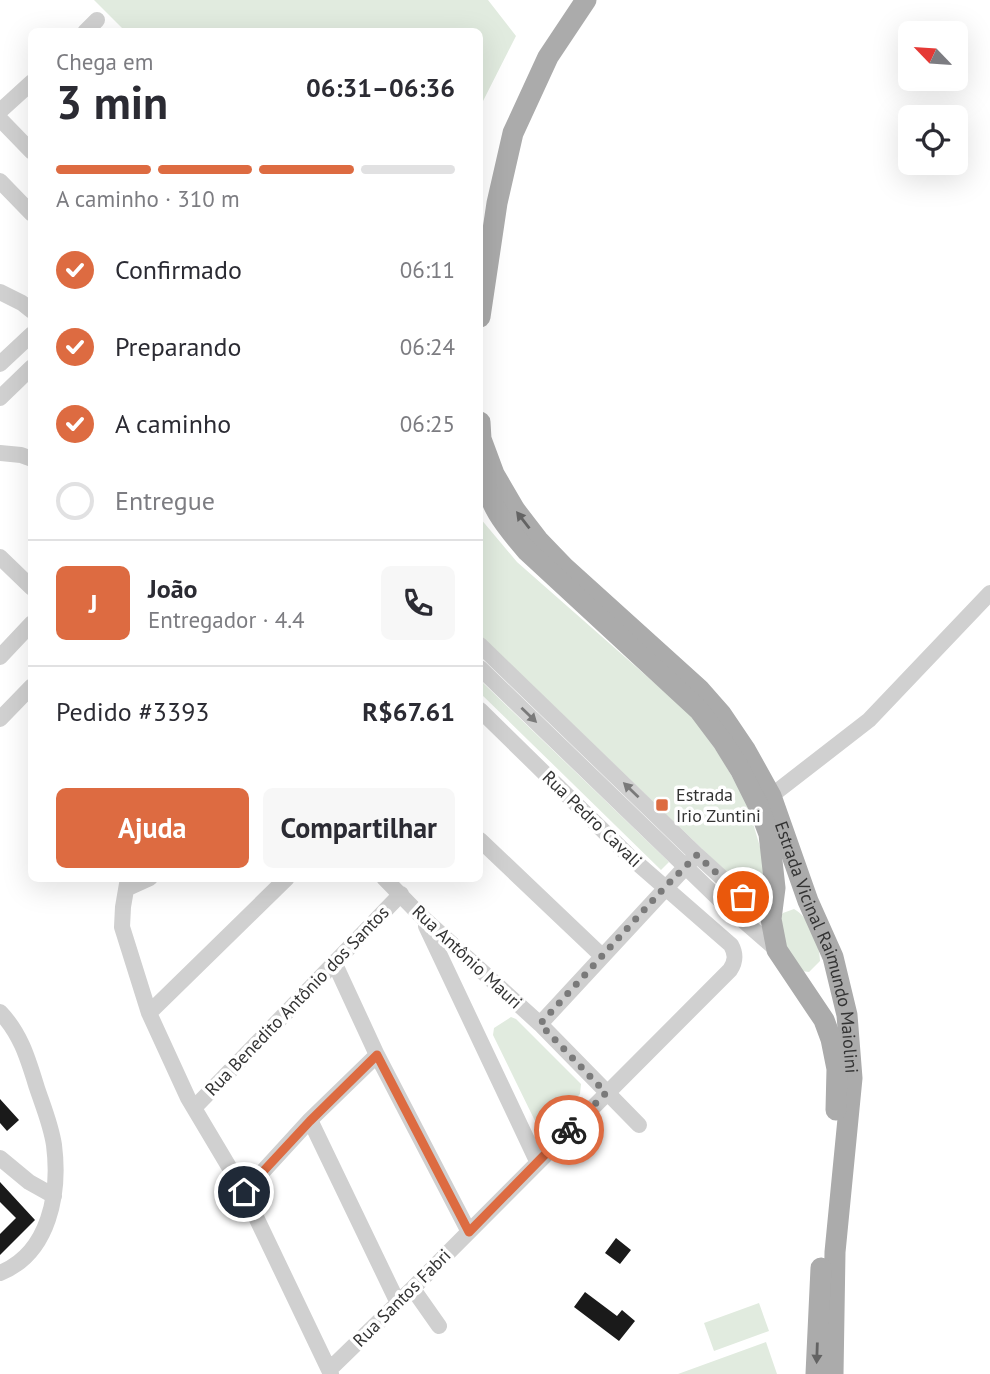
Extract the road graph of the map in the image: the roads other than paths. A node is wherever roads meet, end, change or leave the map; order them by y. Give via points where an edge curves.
1 (572, 0) edge
2 (586, 0) edge
3 (28, 86) edge
4 (0, 111) edge
5 (0, 119) edge
6 (28, 148) edge
7 (0, 181) edge
8 (28, 210) edge
9 (483, 225) edge
10 (0, 292) edge
11 (483, 297) edge
12 (28, 308) edge
13 (28, 338) edge
14 (0, 364) edge
15 (28, 371) edge
16 (2, 394) edge
17 (483, 444) edge
18 (0, 453) edge
19 (28, 458) edge
20 (483, 478) edge
21 (0, 557) edge
22 (28, 584) edge
23 (990, 593) edge
24 (28, 627) edge
25 (483, 648) edge
26 (0, 657) edge
27 (483, 671) edge
28 (28, 690) edge
29 (483, 713) edge
30 (0, 719) edge
31 (771, 796) junction
32 (483, 843) edge
33 (691, 861) junction
34 (283, 882) edge
35 (388, 882) edge
36 (128, 883) edge
37 (665, 887) junction
38 (401, 894) junction
39 (808, 901) junction
40 (772, 914) junction
41 (421, 916) junction
42 (777, 950) junction
43 (602, 956) junction
44 (735, 956) joint
45 (833, 957) junction
46 (334, 962) junction
47 (796, 978) junction
48 (0, 1012) edge
49 (149, 1013) junction
50 (540, 1024) junction
51 (377, 1055) junction
52 (606, 1093) junction
53 (194, 1108) junction
54 (310, 1121) junction
55 (639, 1125) dead end
56 (0, 1158) edge
57 (537, 1161) junction
58 (244, 1192) junction
59 (54, 1196) junction
60 (469, 1232) junction
61 (0, 1273) edge
62 (413, 1289) junction
63 (398, 1303) junction
64 (439, 1326) dead end
65 (330, 1371) edge
66 (816, 1374) edge
67 (833, 1374) edge

1 - 9 main road via 519,91 492,170
2 - 11 main road via 548,57 513,133
3 - 4 street
5 - 6 street
7 - 8 street
10 - 12 street
13 - 14 street
15 - 16 street
31 -> 17 main road, Estrada Vicinal Raimundo Maiolini via 721,714 564,567 523,520 494,474
18 - 19 street
20 - 40 main road, Estrada Vicinal Raimundo Maiolini via 491,504 527,551 699,710 723,742 769,834
21 - 22 street
23 - 31 street via 869,720
24 - 26 street
33 -> 25 street
27 -> 33 street
28 - 30 street
29 - 37 street, Rua Pedro Cavali
31 - 39 main road, Estrada Vicinal Raimundo Maiolini
32 - 43 street
33 - 37 street
33 - 40 street
33 - 42 street
34 - 49 street
35 - 38 street, Rua Antônio Mauri
36 - 49 street via 122,927
37 - 43 street
37 - 44 street, Rua Pedro Cavali via 731,945
38 - 41 street, Rua Antônio Mauri
38 - 46 street, Rua Benedito Antônio dos Santos
39 - 40 main road via 785,900
39 - 45 main road, Estrada Vicinal Raimundo Maiolini
40 - 42 main road, Estrada Vicinal Raimundo Maiolini
41 - 50 street, Rua Antônio Mauri
41 - 57 street
42 - 47 main road, Estrada Vicinal Raimundo Maiolini
43 - 50 street
44 - 52 street, Rua Santos Fabri via 730,970
45 - 47 main road via 829,972 817,982
45 - 67 main road, Estrada Vicinal Raimundo Maiolini via 847,1015 852,1078 835,1252
46 - 51 street
46 - 53 street, Rua Benedito Antônio dos Santos
47 -> 66 main road, Estrada Vicinal Raimundo Maiolini via 824,1020 838,1069 821,1252
48 - 59 street via 24,1046 47,1118 54,1146
49 - 53 street
50 - 52 street, Rua Antônio Mauri
51 - 54 street
51 - 60 street
52 - 55 street, Rua Antônio Mauri
52 - 57 street, Rua Santos Fabri
53 - 58 street
54 - 58 street
54 - 63 street
56 - 59 street
57 - 60 street, Rua Santos Fabri
58 - 65 street
59 - 61 street via 39,1240
60 - 62 street, Rua Santos Fabri
62 - 63 street, Rua Santos Fabri
62 - 64 street
63 - 65 street, Rua Santos Fabri

